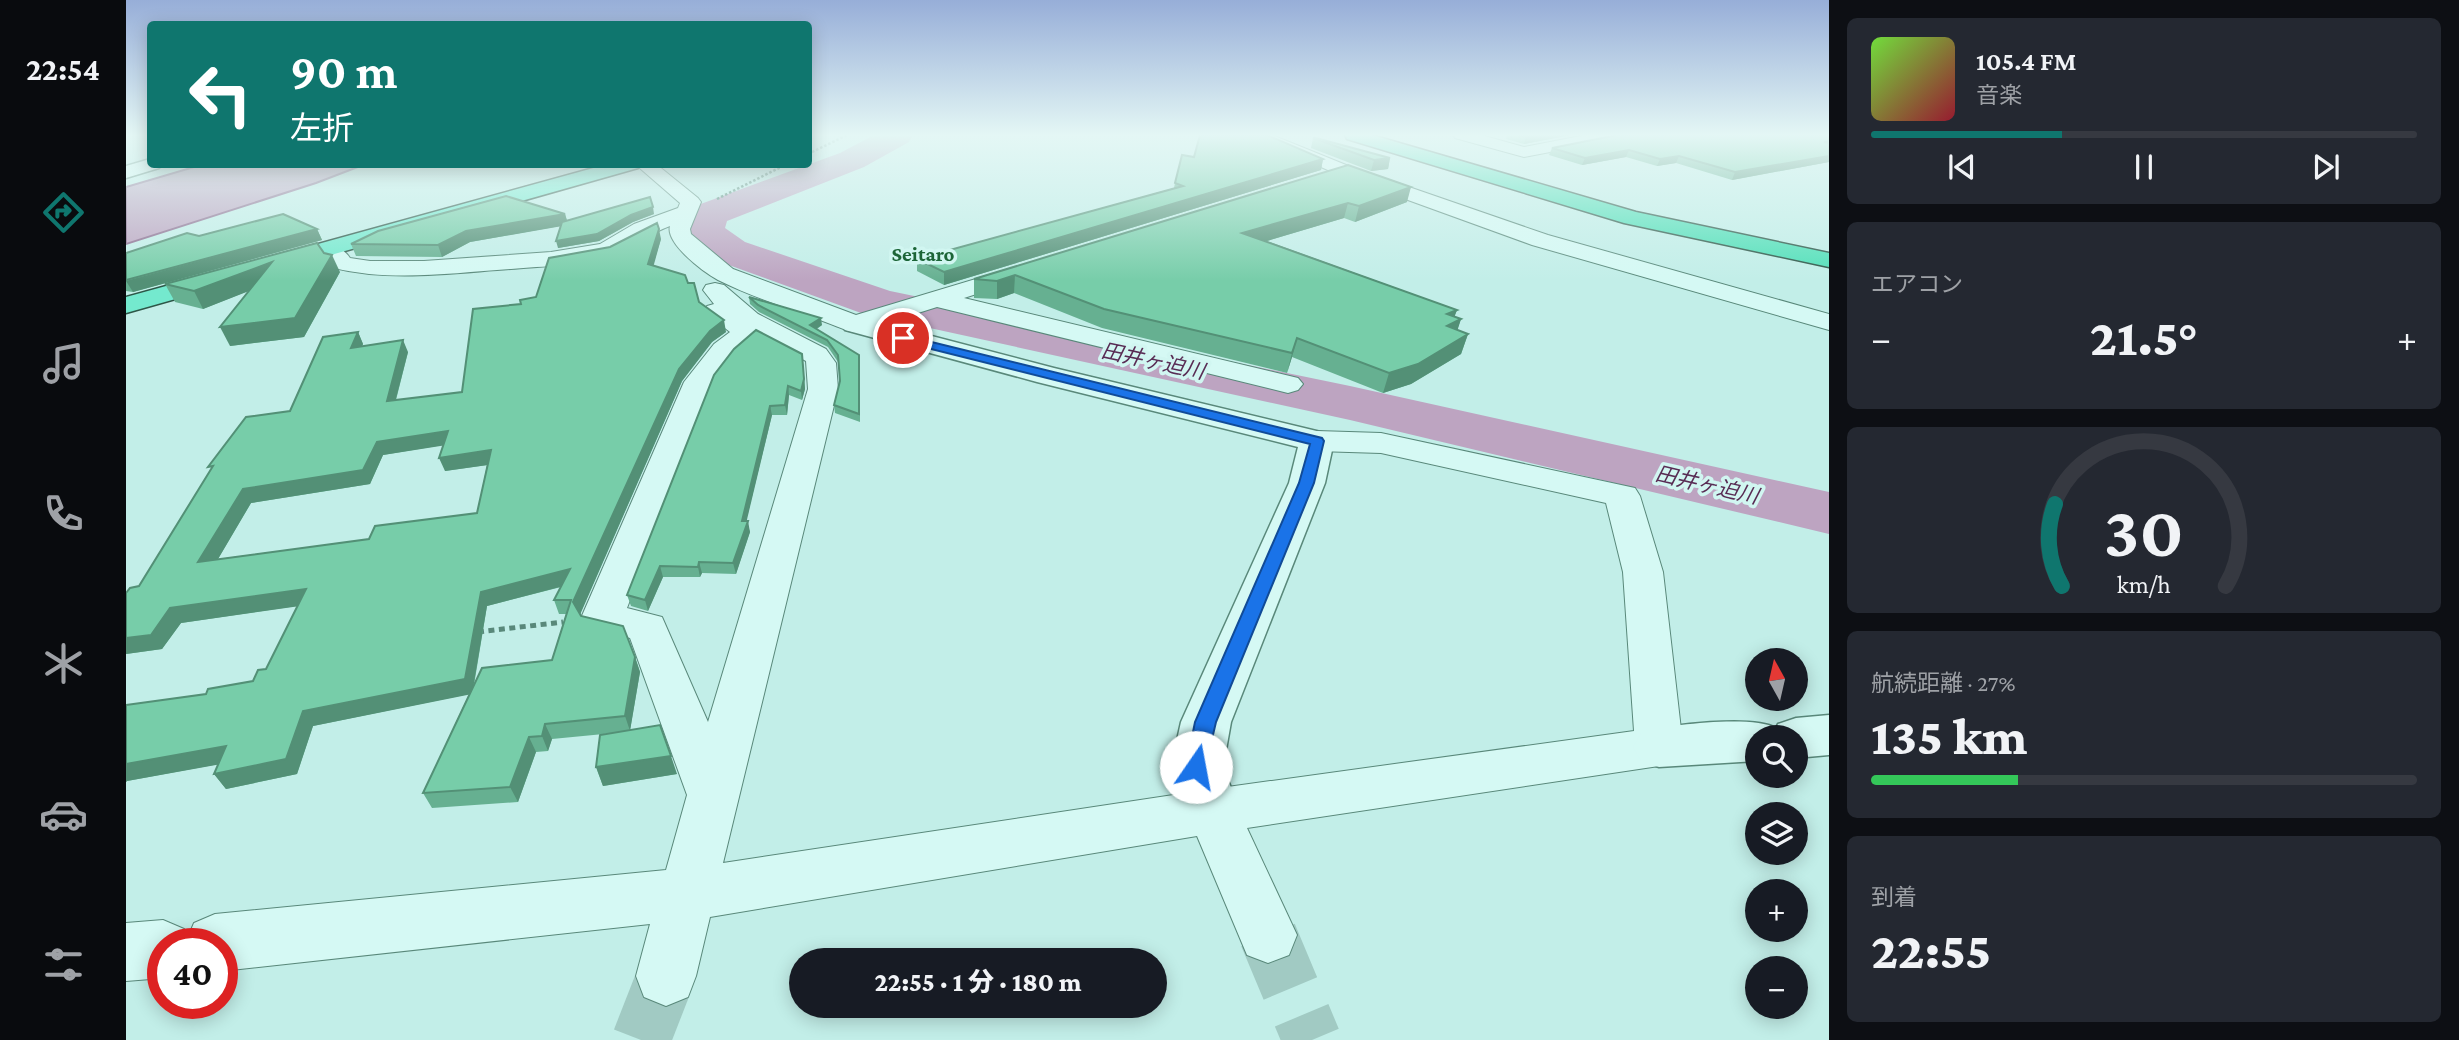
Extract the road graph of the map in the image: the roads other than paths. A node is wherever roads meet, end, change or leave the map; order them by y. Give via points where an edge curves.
1 (531, 184) edge
2 (561, 184) edge
3 (668, 184) edge
4 (1383, 184) edge
5 (1516, 184) edge
6 (1542, 184) edge
7 (687, 212) junction
8 (325, 250) junction
9 (1829, 252) edge
10 (1829, 260) edge
11 (1042, 266) edge
12 (720, 282) junction
13 (126, 293) edge
14 (930, 301) junction
15 (126, 305) edge
16 (863, 322) junction
17 (1829, 323) edge
18 (1289, 384) dead end
19 (1317, 441) junction
20 (1829, 736) edge
21 (1808, 737) edge
22 (1745, 742) edge
23 (1659, 747) junction
24 (712, 793) junction
25 (1213, 811) junction
26 (689, 894) junction
27 (1268, 935) tunnel mouth
28 (238, 941) edge
29 (147, 951) edge
30 (126, 953) edge
31 (666, 976) tunnel mouth

1 - 13 highway
2 - 8 highway
3 - 7 street via 691,202
4 - 17 street via 1541,240
5 - 10 highway via 1632,218
6 - 9 highway via 1639,212
7 - 8 street via 642,229 606,250 551,259 370,268 342,263
7 - 12 street via 680,236
8 - 15 highway
11 - 14 street
12 - 16 street
12 - 24 street via 725,304 820,358 823,389
12 - 24 street via 710,301 713,308 743,329 744,335 724,350 699,382 602,618 648,627
14 - 16 street
14 - 18 street
16 - 19 street via 1048,376
19 - 23 street via 1381,443 1622,496 1643,572
19 - 25 street via 1307,483 1206,722 1196,767
20 - 21 street
22 - 23 street
23 - 25 street
24 - 26 street
25 - 26 street
25 - 27 street
26 - 28 street
26 - 31 street
29 - 30 street

